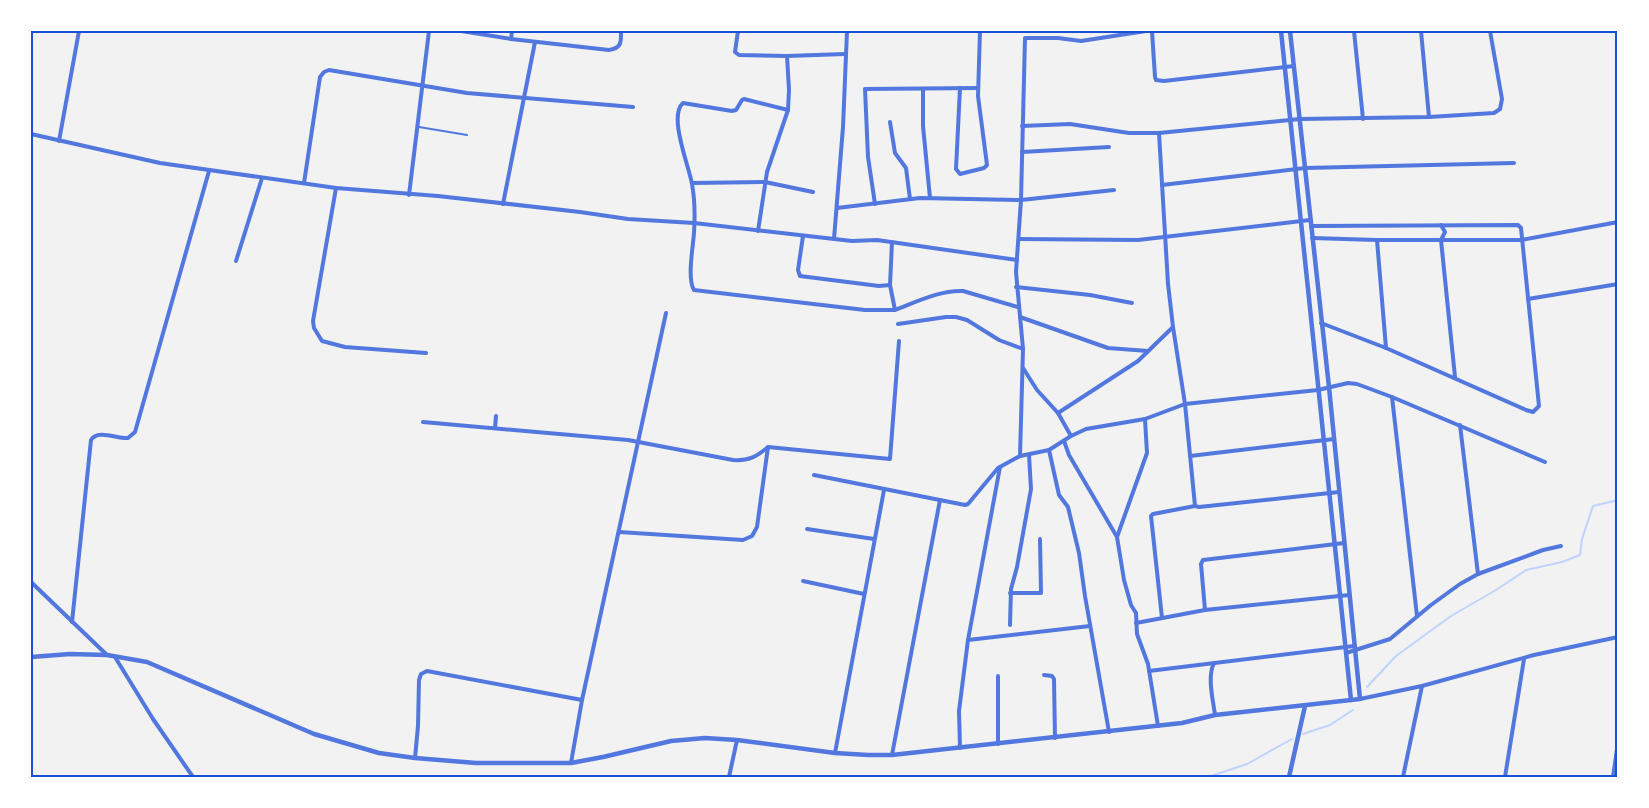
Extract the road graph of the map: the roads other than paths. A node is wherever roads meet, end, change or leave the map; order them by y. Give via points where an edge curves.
1 (79, 31) edge
2 (429, 31) edge
3 (461, 31) edge
4 (512, 31) edge
5 (621, 31) edge
6 (738, 31) edge
7 (847, 31) edge
8 (980, 31) edge
9 (1024, 31) edge
10 (1059, 31) edge
11 (1146, 31) edge
12 (1152, 31) edge
13 (1281, 31) edge
14 (1290, 31) edge
15 (1354, 31) edge
16 (1421, 31) edge
17 (1490, 31) edge
18 (1024, 38) junction
19 (1058, 38) junction
20 (511, 39) junction
21 (535, 42) junction
22 (845, 54) junction
23 (787, 56) junction
24 (1294, 66) junction
25 (1284, 67) junction
26 (422, 84) junction
27 (960, 88) junction
28 (978, 88) junction
29 (923, 89) junction
30 (525, 97) junction
31 (633, 107) dead end
32 (788, 110) junction
33 (1429, 117) junction
34 (1300, 118) junction
35 (1290, 119) junction
36 (1363, 119) junction
37 (890, 122) dead end
38 (1022, 126) junction
39 (417, 127) junction
40 (1159, 133) junction
41 (31, 134) edge
42 (467, 135) dead end
43 (59, 141) junction
44 (1109, 147) dead end
45 (1022, 152) junction
46 (1514, 163) dead end
47 (1305, 168) junction
48 (1295, 170) junction
49 (209, 171) junction
50 (262, 178) junction
51 (765, 182) junction
52 (304, 183) junction
53 (692, 183) junction
54 (1162, 185) junction
55 (336, 188) junction
56 (1114, 190) dead end
57 (813, 192) dead end
58 (409, 195) junction
59 (930, 198) junction
60 (910, 200) junction
61 (1021, 200) junction
62 (503, 204) junction
63 (875, 204) junction
64 (837, 208) junction
65 (1310, 220) junction
66 (1300, 221) junction
67 (1618, 222) edge
68 (694, 223) junction
69 (1441, 225) junction
70 (1311, 226) junction
71 (758, 230) junction
72 (803, 236) junction
73 (1166, 238) junction
74 (1312, 238) junction
75 (1019, 239) junction
76 (834, 240) junction
77 (1377, 240) junction
78 (1441, 240) junction
79 (1521, 240) junction
80 (892, 242) junction
81 (1017, 260) junction
82 (236, 261) dead end
83 (1618, 284) edge
84 (890, 285) junction
85 (1016, 287) junction
86 (1528, 299) junction
87 (1132, 303) dead end
88 (1018, 307) junction
89 (895, 310) junction
90 (666, 312) dead end
91 (1020, 318) junction
92 (1321, 323) junction
93 (898, 324) dead end
94 (1173, 327) junction
95 (899, 341) dead end
96 (1386, 348) junction
97 (1023, 350) junction
98 (1148, 351) junction
99 (426, 353) dead end
100 (1022, 367) junction
101 (1455, 377) junction
102 (1329, 387) junction
103 (1318, 390) junction
104 (1392, 397) junction
105 (1185, 404) junction
106 (1058, 413) junction
107 (496, 416) dead end
108 (1145, 419) junction
109 (423, 422) dead end
110 (1460, 425) junction
111 (495, 428) junction
112 (1070, 436) junction
113 (1334, 439) junction
114 (1064, 441) junction
115 (1324, 441) junction
116 (638, 442) junction
117 (768, 447) junction
118 (1049, 450) junction
119 (1029, 455) junction
120 (1020, 456) junction
121 (1190, 456) junction
122 (1545, 462) dead end
123 (1000, 467) junction
124 (814, 475) dead end
125 (884, 490) junction
126 (1339, 492) junction
127 (1329, 494) junction
128 (940, 500) junction
129 (1195, 506) junction
130 (807, 529) dead end
131 (618, 532) junction
132 (1117, 538) junction
133 (874, 539) junction
134 (1040, 539) dead end
135 (1344, 543) junction
136 (1334, 544) junction
137 (1561, 546) dead end
138 (1478, 574) junction
139 (803, 581) dead end
140 (31, 582) edge
141 (1010, 593) junction
142 (864, 594) junction
143 (1349, 595) junction
144 (1340, 596) junction
145 (1205, 610) junction
146 (1417, 616) junction
147 (1162, 618) junction
148 (72, 622) junction
149 (1136, 623) junction
150 (1010, 624) dead end
151 (1090, 626) junction
152 (1618, 637) edge
153 (968, 640) junction
154 (1355, 648) junction
155 (1345, 650) junction
156 (107, 656) junction
157 (31, 657) edge
158 (115, 657) junction
159 (1524, 659) junction
160 (1215, 662) junction
161 (1149, 671) junction
162 (1044, 675) dead end
163 (998, 676) dead end
164 (1422, 686) junction
165 (1360, 699) junction
166 (582, 700) junction
167 (1351, 700) junction
168 (1305, 706) junction
169 (1215, 715) junction
170 (1158, 726) junction
171 (1109, 732) junction
172 (1055, 738) junction
173 (737, 740) junction
174 (1618, 742) edge
175 (998, 744) junction
176 (960, 748) junction
177 (835, 752) junction
178 (892, 755) junction
179 (415, 758) junction
180 (571, 763) junction
181 (193, 777) edge
182 (729, 777) edge
183 (1289, 777) edge
184 (1403, 777) edge
185 (1505, 777) edge
186 (1613, 777) edge

1 - 43 street
2 - 26 street
3 - 20 street
4 - 20 street
5 - 21 street via 619,46 609,50
6 - 23 street via 737,54
7 - 22 street
8 - 28 street
9 - 18 street
10 - 19 street
11 - 19 street via 1081,41
12 - 25 street via 1156,80
13 - 25 street
14 - 24 street
15 - 36 street
16 - 33 street
17 - 33 street via 1502,99 1500,110
18 - 19 street
18 - 38 street
20 - 21 street
21 - 30 street
22 - 23 street
22 - 64 street
23 - 32 street
24 - 25 street
24 - 34 street
25 - 35 street
26 - 30 street via 467,93
26 - 39 street
26 - 52 street via 333,70 324,72 320,77
27 - 28 street
27 - 28 street via 956,169 960,174 987,165
27 - 29 street
29 - 59 street
29 - 63 street via 865,89 868,157
30 - 31 street
30 - 62 street
32 - 51 street
32 - 53 street via 744,99 736,110 730,111 682,103 680,134
33 - 36 street
34 - 35 street
34 - 36 street
34 - 47 street
35 - 40 street
35 - 48 street
37 - 60 street via 895,153 906,168
38 - 40 street via 1070,124 1129,133
38 - 45 street
39 - 42 lane
39 - 58 street
40 - 54 street
41 - 43 street
43 - 49 street
44 - 45 street
45 - 61 street
46 - 47 street
47 - 48 street
47 - 65 street
48 - 54 street
48 - 66 street
49 - 50 street
49 - 148 street via 135,432 128,438 98,434 91,440
50 - 52 street
50 - 82 street
51 - 53 street
51 - 57 street
51 - 71 street
52 - 55 street
53 - 68 street
54 - 73 street
55 - 58 street
55 - 99 street via 314,328 322,341 345,347
56 - 61 street
58 - 62 street
59 - 60 street
59 - 61 street
60 - 63 street
61 - 75 street
62 - 68 street via 628,219
63 - 64 street
64 - 76 street
65 - 66 street
65 - 70 street
66 - 73 street
66 - 103 street
67 - 79 street
68 - 71 street
68 - 89 street via 691,282 694,290 865,310
69 - 70 street
69 - 78 street via 1445,232
69 - 79 street via 1515,224 1521,228
70 - 74 street
71 - 72 street
72 - 76 street
72 - 84 street via 800,276
73 - 75 street
73 - 94 street
74 - 77 street
74 - 92 street
75 - 81 street
76 - 80 street
77 - 78 street
77 - 96 street
78 - 79 street
78 - 101 street
79 - 86 street
80 - 81 street
80 - 84 street
81 - 85 street
83 - 86 street
84 - 89 street
85 - 87 street via 1090,294
85 - 88 street
86 - 101 street via 1539,406 1533,412 1526,410
88 - 89 street via 954,291
88 - 91 street
90 - 116 street
91 - 97 street
91 - 98 street via 1108,348
92 - 96 street
92 - 102 street
93 - 97 street via 956,317
94 - 98 street
94 - 105 street
95 - 117 street via 890,459
96 - 101 street
97 - 100 street
98 - 106 street
100 - 106 street
100 - 120 street
102 - 103 street
102 - 104 street via 1357,384
102 - 113 street
103 - 105 street
103 - 115 street
104 - 110 street
104 - 146 street
105 - 108 street
105 - 121 street
106 - 112 street
107 - 111 street
108 - 112 street via 1086,429
108 - 132 street via 1147,453
109 - 111 street
110 - 122 street
110 - 138 street
111 - 116 street
112 - 114 street
113 - 115 street
113 - 126 street
114 - 118 street
114 - 132 street
115 - 121 street
115 - 127 street
116 - 117 street via 740,460 752,458
116 - 131 street
117 - 131 street via 757,527 752,536 743,540
118 - 119 street
118 - 151 street via 1059,495 1068,507 1073,526
119 - 120 street
119 - 141 street via 1031,489
120 - 123 street
121 - 129 street
123 - 128 street via 968,504
123 - 153 street
124 - 125 street
125 - 128 street
125 - 133 street
126 - 127 street
126 - 135 street
127 - 129 street
127 - 136 street
128 - 178 street
129 - 147 street via 1151,516
130 - 133 street
131 - 166 street
132 - 149 street
133 - 142 street
134 - 141 street via 1041,592
135 - 136 street
135 - 143 street
136 - 144 street
136 - 145 street via 1202,560
137 - 138 street
138 - 146 street
139 - 142 street
140 - 148 street
141 - 150 street
142 - 177 street
143 - 144 street
143 - 154 street
144 - 145 street
144 - 155 street
145 - 147 street
146 - 154 street via 1390,639
147 - 149 street
148 - 156 street
149 - 161 street via 1140,648
151 - 153 street
151 - 171 street
152 - 159 street
153 - 176 street via 958,711
154 - 155 street
154 - 165 street
155 - 160 street
155 - 167 street
156 - 157 street
156 - 158 street
158 - 179 street via 162,667 324,737
158 - 181 street
159 - 164 street
159 - 185 street
160 - 161 street
160 - 169 street via 1211,677
161 - 170 street
162 - 172 street via 1054,679
163 - 175 street
164 - 165 street
164 - 184 street
165 - 167 street
166 - 179 street via 427,671 419,680
166 - 180 street
167 - 168 street
168 - 169 street
168 - 183 street
169 - 170 street
170 - 171 street
171 - 172 street
172 - 175 street
173 - 177 street
173 - 180 street via 671,741
173 - 182 street
174 - 186 street
175 - 176 street
176 - 178 street
177 - 178 street
179 - 180 street via 476,763

